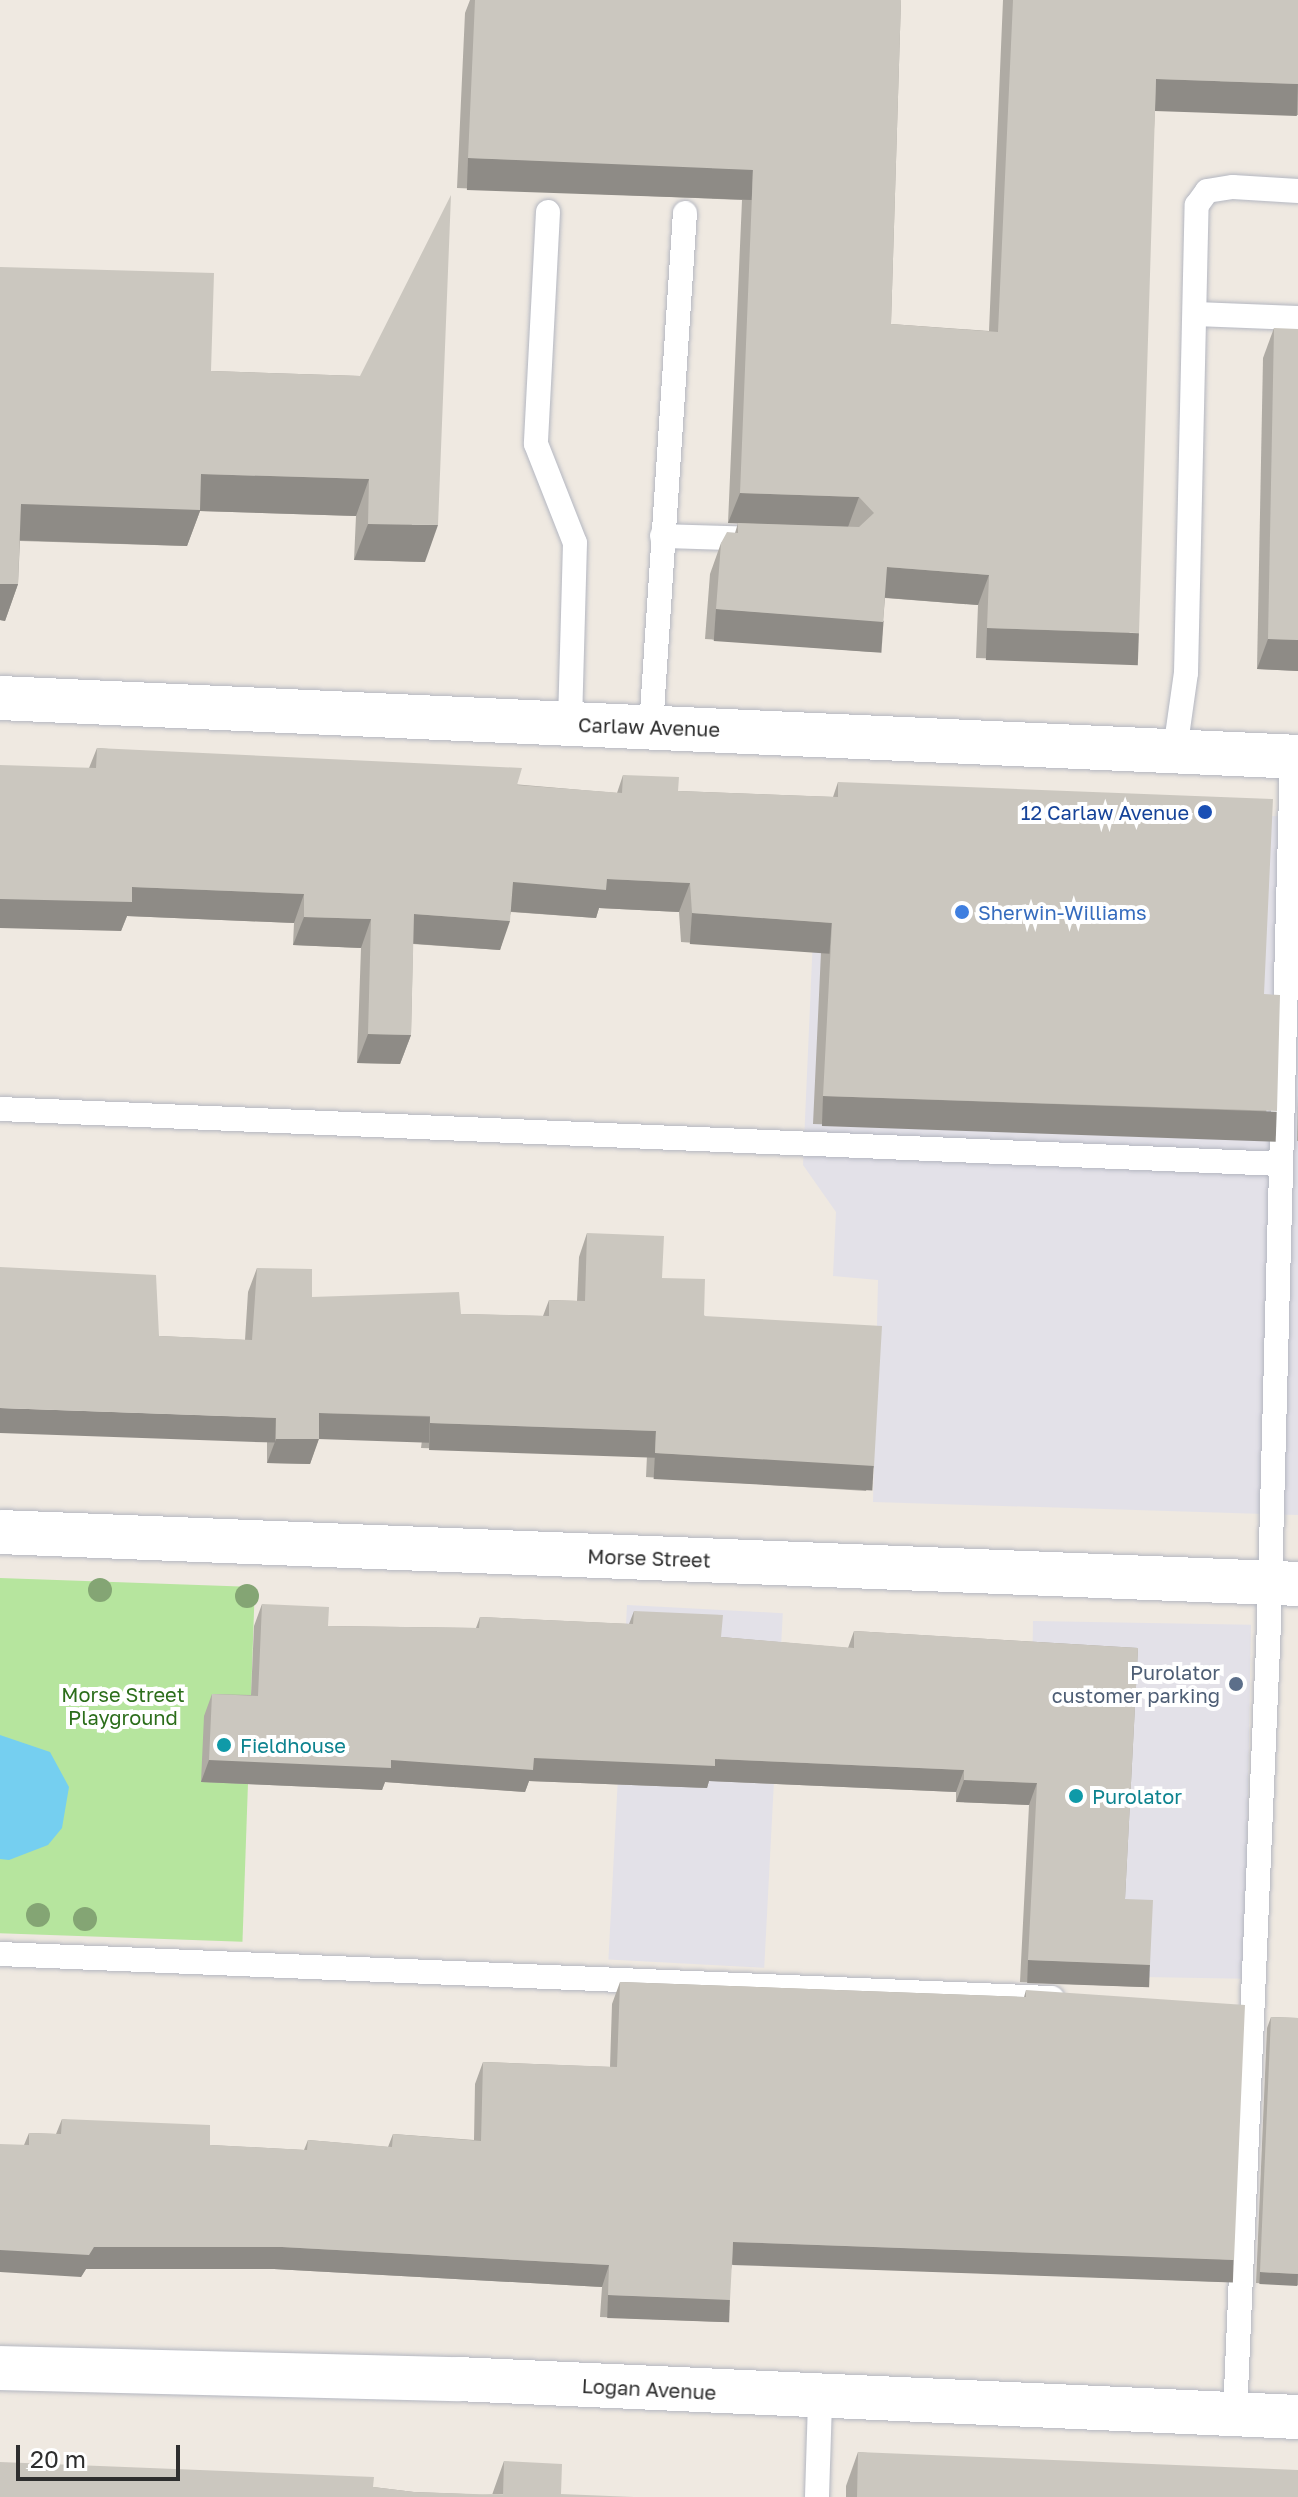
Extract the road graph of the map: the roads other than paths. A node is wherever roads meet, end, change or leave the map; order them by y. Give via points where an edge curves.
1 (1298, 191) edge
2 (548, 212) dead end
3 (685, 213) dead end
4 (1195, 314) junction
5 (1298, 318) edge
6 (662, 536) junction
7 (786, 540) edge
8 (0, 698) edge
9 (570, 724) junction
10 (651, 727) junction
11 (1175, 750) junction
12 (1295, 756) edge
13 (0, 1109) edge
14 (1280, 1164) junction
15 (0, 1532) edge
16 (1284, 1583) edge
17 (0, 1954) edge
18 (1078, 1999) edge
19 (1219, 2005) edge
20 (1251, 2007) junction
21 (0, 2368) edge
22 (820, 2399) junction
23 (1235, 2415) junction
24 (1298, 2417) edge
25 (817, 2497) edge

1 - 4 lane via 1207,191 1197,205
2 - 9 lane via 536,444 575,543
3 - 6 lane
4 - 5 lane
4 - 11 lane via 1186,673
6 - 7 lane
6 - 10 lane
8 - 9 street, Carlaw Avenue
9 - 10 street, Carlaw Avenue
10 - 11 street, Carlaw Avenue
11 - 12 street, Carlaw Avenue
12 - 14 lane
13 - 14 lane
14 - 16 lane
15 - 16 street, Morse Street
16 - 20 lane
17 - 18 lane
19 - 20 lane
20 - 23 lane
21 - 22 street, Logan Avenue via 457,2379
22 - 23 street, Logan Avenue
22 - 25 lane
23 - 24 street, Logan Avenue

